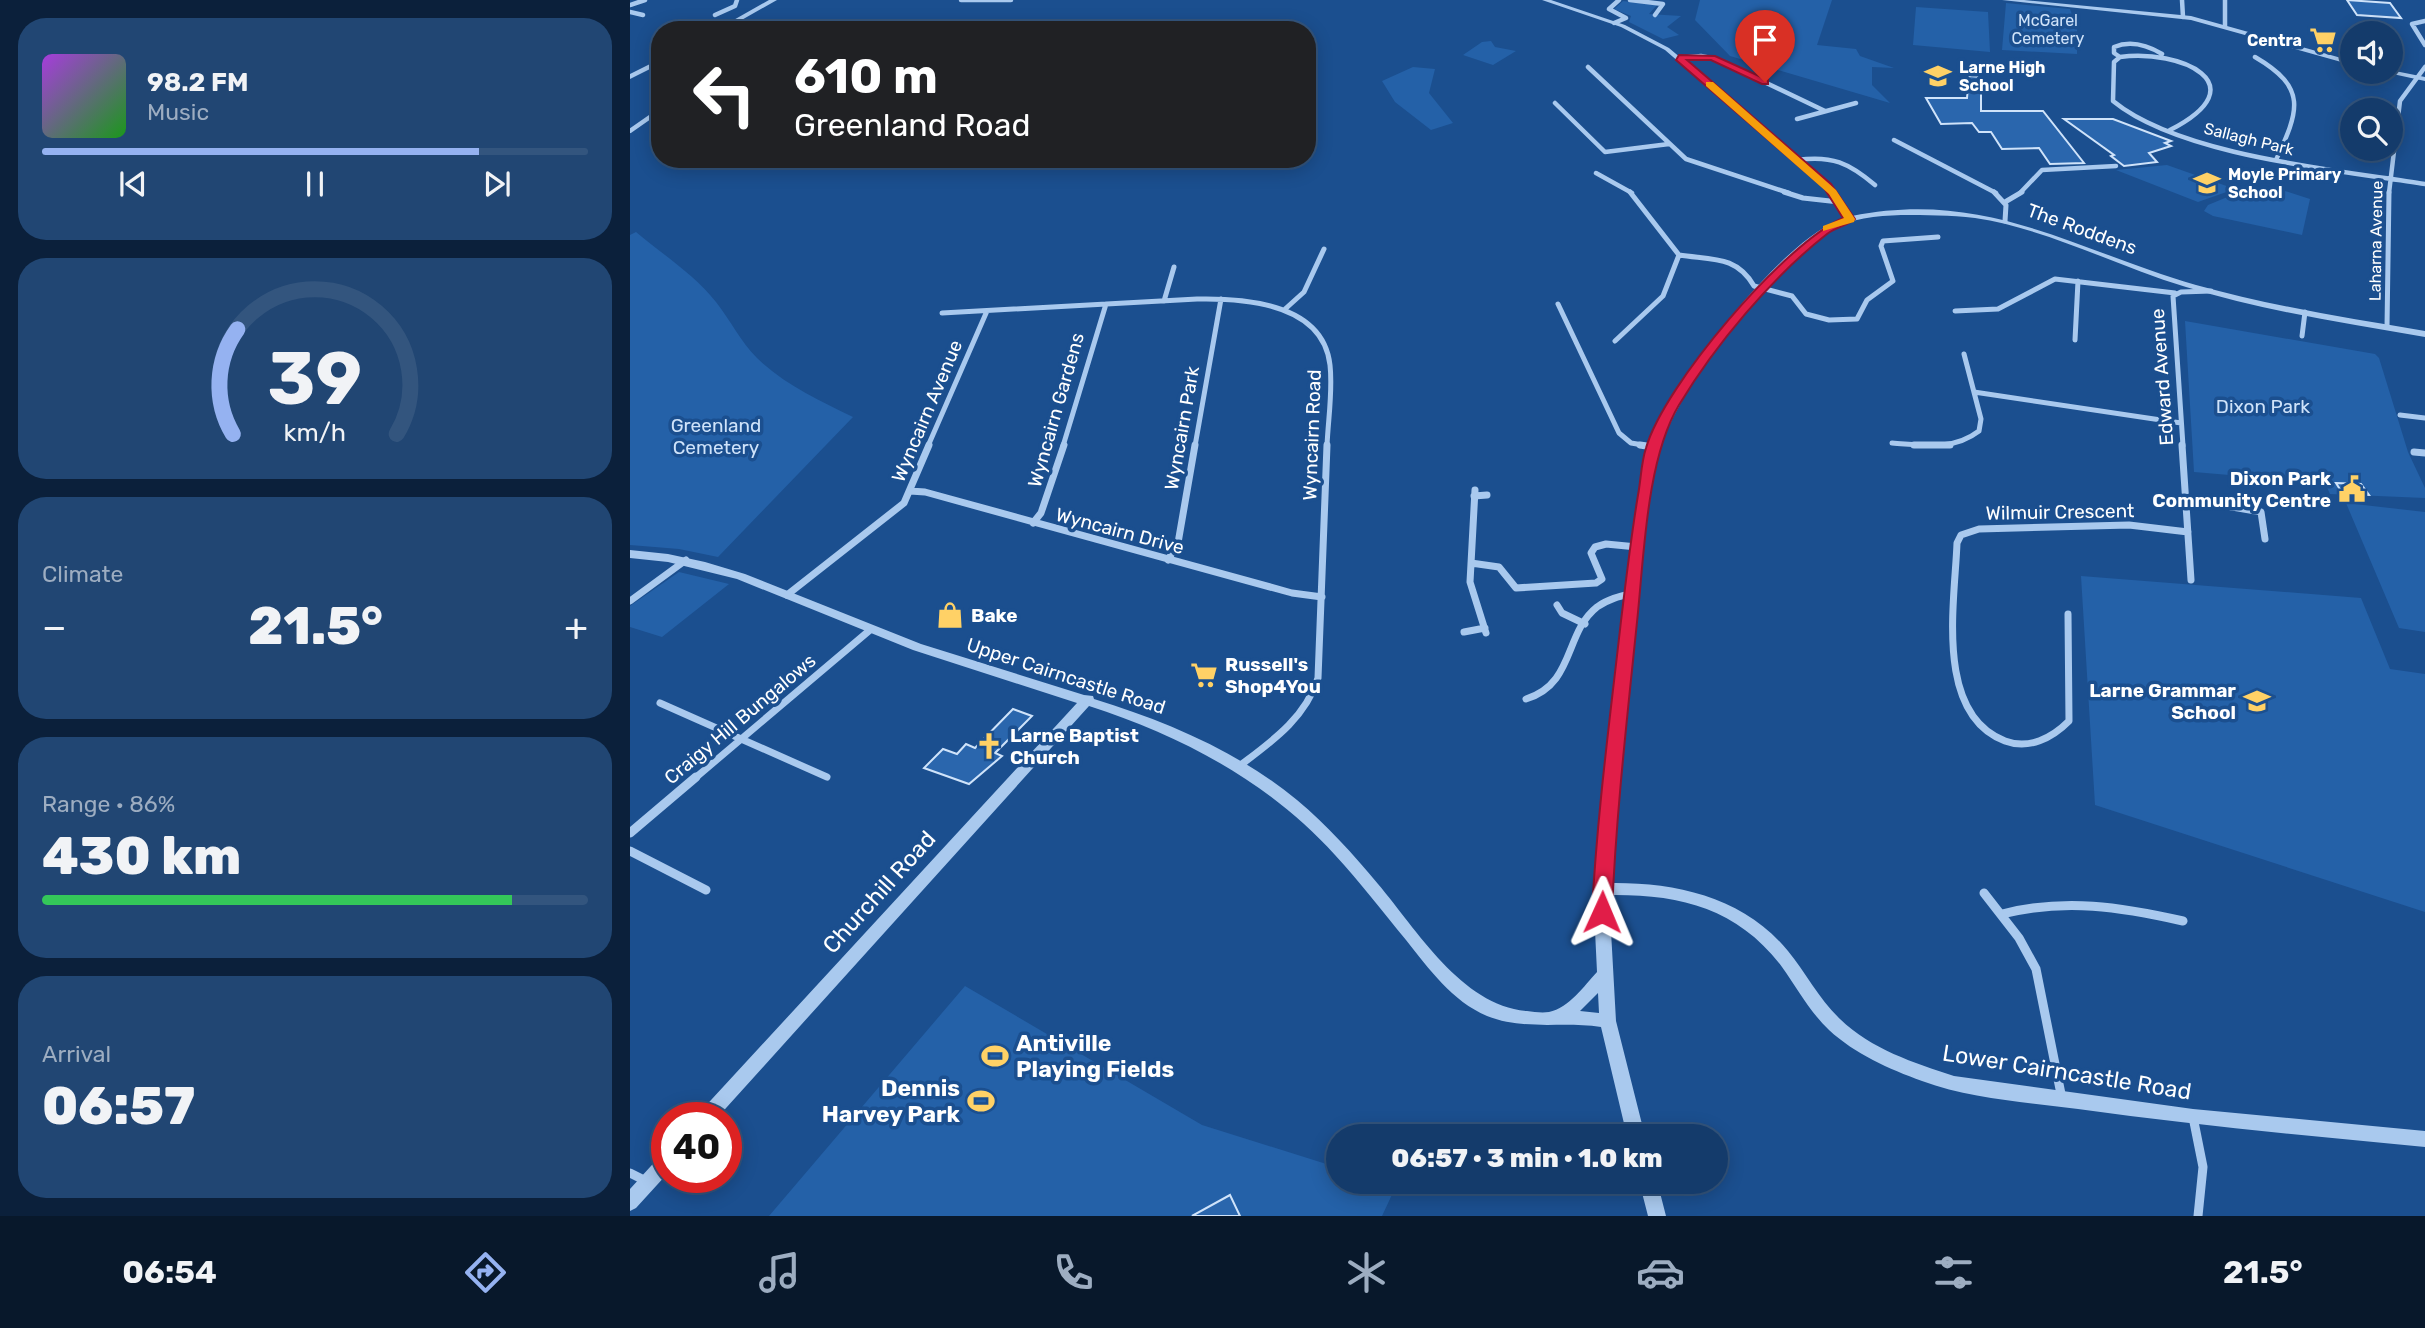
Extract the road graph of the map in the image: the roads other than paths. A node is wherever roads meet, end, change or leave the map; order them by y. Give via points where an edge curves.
1 (645, 0) edge
2 (737, 0) edge
3 (774, 0) edge
4 (961, 0) edge
5 (1011, 0) edge
6 (1545, 0) edge
7 (1619, 0) edge
8 (1630, 0) edge
9 (2005, 0) edge
10 (2182, 0) edge
11 (2225, 0) edge
12 (630, 5) edge
13 (630, 12) edge
14 (643, 15) dead end
15 (715, 15) dead end
16 (1655, 15) dead end
17 (2183, 17) junction
18 (736, 21) edge
19 (2425, 21) edge
20 (1614, 23) junction
21 (2225, 26) junction
22 (2425, 45) edge
23 (2163, 55) junction
24 (2120, 57) junction
25 (2255, 57) dead end
26 (1679, 58) junction
27 (2340, 60) edge
28 (651, 66) edge
29 (1588, 67) dead end
30 (2425, 67) edge
31 (2403, 74) edge
32 (630, 77) edge
33 (2416, 77) junction
34 (2425, 79) edge
35 (1555, 103) dead end
36 (1856, 103) dead end
37 (1825, 111) junction
38 (651, 116) edge
39 (1797, 119) dead end
40 (630, 131) edge
41 (2170, 131) junction
42 (1894, 140) dead end
43 (1669, 144) junction
44 (1797, 160) junction
45 (2276, 160) junction
46 (2116, 166) dead end
47 (1596, 173) dead end
48 (2389, 178) junction
49 (2425, 184) edge
50 (1875, 185) dead end
51 (1839, 202) junction
52 (2005, 202) junction
53 (1850, 219) junction
54 (2005, 221) junction
55 (1938, 237) dead end
56 (1324, 249) dead end
57 (1679, 255) junction
58 (1174, 267) dead end
59 (2078, 281) junction
60 (1762, 288) junction
61 (2211, 291) junction
62 (2175, 293) junction
63 (1221, 299) junction
64 (1164, 301) junction
65 (1106, 304) junction
66 (1558, 304) dead end
67 (1284, 310) junction
68 (988, 311) junction
69 (1955, 311) dead end
70 (2305, 312) junction
71 (942, 313) dead end
72 (2387, 327) junction
73 (2425, 334) edge
74 (2302, 337) dead end
75 (2075, 340) dead end
76 (1615, 341) dead end
77 (1964, 354) dead end
78 (1974, 392) junction
79 (2400, 415) dead end
80 (2425, 418) edge
81 (2181, 423) junction
82 (1892, 443) dead end
83 (1653, 447) junction
84 (2414, 452) dead end
85 (2425, 453) edge
86 (910, 491) junction
87 (1487, 495) dead end
88 (2186, 499) junction
89 (1033, 523) junction
90 (2188, 532) junction
91 (2265, 539) dead end
92 (1637, 547) junction
93 (630, 554) edge
94 (686, 560) junction
95 (1168, 561) junction
96 (1471, 563) junction
97 (2191, 580) dead end
98 (1633, 593) junction
99 (787, 594) junction
100 (1322, 597) junction
101 (630, 601) edge
102 (1557, 605) dead end
103 (2068, 614) dead end
104 (1585, 624) junction
105 (870, 630) junction
106 (1464, 632) dead end
107 (1088, 699) junction
108 (1526, 699) dead end
109 (660, 703) dead end
110 (741, 739) junction
111 (1238, 767) junction
112 (827, 777) dead end
113 (630, 833) edge
114 (630, 850) edge
115 (706, 890) dead end
116 (1601, 890) junction
117 (1984, 893) dead end
118 (2002, 914) junction
119 (2183, 921) dead end
120 (1605, 975) junction
121 (1550, 1020) junction
122 (1608, 1021) junction
123 (2062, 1099) junction
124 (721, 1102) edge
125 (2193, 1117) junction
126 (1633, 1124) edge
127 (2425, 1139) edge
128 (630, 1173) edge
129 (651, 1179) edge
130 (648, 1182) junction
131 (1651, 1194) edge
132 (630, 1202) edge
133 (1657, 1216) edge
134 (2197, 1216) edge

1 - 12 street
2 - 15 street via 736,6
3 - 18 street
4 - 5 street
6 - 20 street
7 - 20 street via 1609,9 1626,18
8 - 16 street via 1663,4
9 - 17 street
10 - 17 street
11 - 21 street
13 - 14 street
17 - 21 street
19 - 22 street via 2412,24
20 - 26 street
21 - 27 street
23 - 24 street
23 - 24 street via 2144,46 2124,44 2114,47
23 - 41 street via 2196,68 2213,92 2202,114
24 - 41 street, Sallagh Park via 2114,62 2113,99 2128,113
25 - 45 street via 2284,77 2296,104 2296,117
26 - 37 street via 1716,59
26 - 44 street
28 - 32 street
29 - 43 street
30 - 33 street, Laharna Avenue
31 - 33 street
33 - 34 street
33 - 48 street, Laharna Avenue via 2401,97
35 - 43 street via 1606,152
36 - 37 street
37 - 39 street
38 - 40 street
41 - 45 street, Sallagh Park
42 - 52 street via 1993,190
43 - 51 street via 1685,158 1715,171 1806,199
44 - 50 street via 1838,157
44 - 51 street
45 - 48 street, Sallagh Park
46 - 52 street via 2042,170 2032,176 2018,198
47 - 57 street via 1631,192
48 - 49 street, Sallagh Park
48 - 72 street, Laharna Avenue
51 - 53 street
52 - 54 street
53 - 54 street, The Roddens via 1931,212
53 - 60 street, The Roddens via 1825,230
54 - 61 street, The Roddens via 2046,231 2145,271
55 - 60 street via 1882,242 1894,281 1868,298 1853,321 1808,314 1792,296
56 - 67 street via 1304,292
57 - 60 street via 1735,263 1754,286
57 - 76 street via 1663,296
58 - 64 street
59 - 62 street
59 - 69 street via 2048,281 1998,309
59 - 75 street
60 - 83 street, The Roddens via 1671,407
61 - 62 street, Edward Avenue
61 - 70 street, The Roddens
62 - 81 street, Edward Avenue
63 - 64 street, Wyncairn Road
63 - 67 street, Wyncairn Road
63 - 95 street, Wyncairn Park via 1178,543
64 - 65 street, Wyncairn Road
65 - 68 street, Wyncairn Road
65 - 89 street, Wyncairn Gardens via 1053,480
66 - 83 street via 1619,433 1631,443
67 - 100 street, Wyncairn Road via 1317,331 1329,357
68 - 71 street, Wyncairn Road
68 - 86 street, Wyncairn Avenue
70 - 72 street, The Roddens
70 - 74 street
72 - 73 street, The Roddens
77 - 78 street
78 - 81 street
78 - 82 street via 1981,427 1973,438 1952,445
79 - 80 street
81 - 88 street, Edward Avenue
83 - 92 street, The Roddens
84 - 85 street
86 - 89 street, Wyncairn Drive
86 - 99 street, Wyncairn Avenue via 894,513
87 - 96 street via 1474,493
88 - 90 street, Edward Avenue
88 - 91 street via 2262,512
89 - 95 street, Wyncairn Drive
90 - 97 street, Edward Avenue
90 - 103 street, Wilmuir Crescent via 2129,525 1979,529 1961,535 1957,543 1956,676 1982,725 1994,736 2009,743 2032,743 2058,733 2069,721
92 - 96 street via 1595,547 1591,553 1602,574 1597,583 1516,588 1499,567
92 - 98 street, The Roddens
93 - 94 street, Upper Cairncastle Road
94 - 99 street, Upper Cairncastle Road
94 - 101 street
95 - 100 street, Wyncairn Drive
96 - 106 street via 1470,582 1485,631
98 - 104 street via 1594,610
98 - 116 street, The Roddens
99 - 105 street, Upper Cairncastle Road
100 - 111 street, Wyncairn Road via 1318,678 1313,692 1293,719
102 - 104 street via 1562,613
104 - 108 street via 1552,687 1540,698
105 - 107 street, Upper Cairncastle Road
105 - 110 street, Craigy Hill Bungalows
107 - 111 street, Upper Cairncastle Road via 1169,729
107 - 124 street, Churchill Road
109 - 110 street
110 - 112 street
110 - 113 street, Craigy Hill Bungalows
111 - 121 street, Upper Cairncastle Road via 1324,830 1466,996 1498,1012
114 - 115 street
116 - 120 street, The Roddens
116 - 123 street, Lower Cairncastle Road via 1639,888 1699,897 1748,922 1780,953 1837,1027 1898,1065 1954,1084
117 - 118 street
118 - 119 street via 2069,902
118 - 123 street via 2038,976
120 - 121 street via 1578,1004
120 - 122 street, The Roddens
121 - 122 street, Upper Cairncastle Road
122 - 126 street, The Roddens
123 - 125 street, Lower Cairncastle Road
125 - 127 street, Lower Cairncastle Road
125 - 134 street via 2203,1167
128 - 130 street
129 - 130 street
130 - 132 street
131 - 133 street

